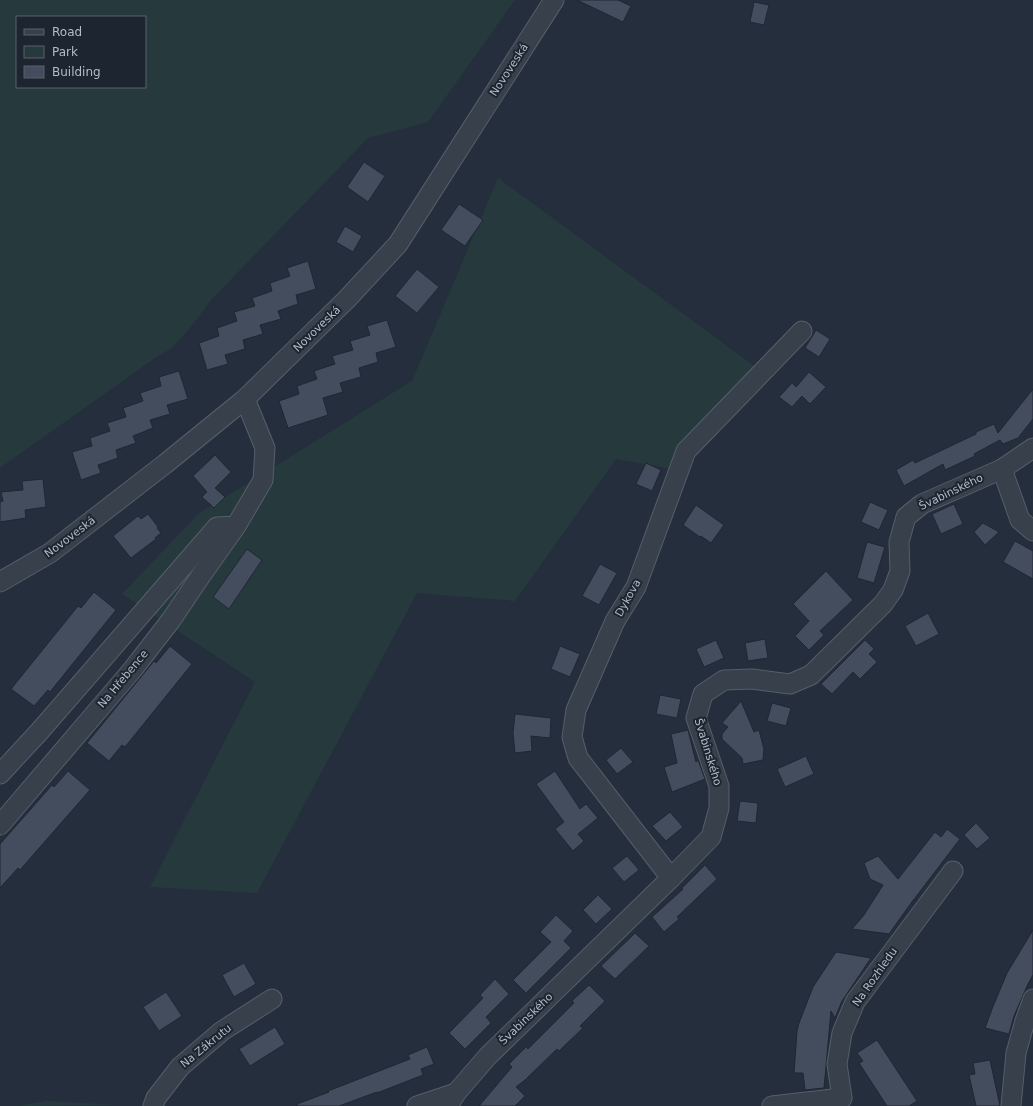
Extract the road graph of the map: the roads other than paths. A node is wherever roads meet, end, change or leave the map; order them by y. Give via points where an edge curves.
1 (554, 0) edge
2 (802, 331) dead end
3 (245, 399) junction
4 (1033, 448) edge
5 (1002, 469) junction
6 (236, 526) junction
7 (1033, 531) edge
8 (0, 582) edge
9 (0, 774) edge
10 (0, 825) edge
11 (953, 871) dead end
12 (672, 878) junction
13 (1033, 999) edge
14 (272, 1000) dead end
15 (452, 1099) edge
16 (847, 1102) edge
17 (153, 1106) edge
18 (417, 1106) edge
19 (772, 1106) edge
20 (1011, 1106) edge

1 - 3 street, Novoveská via 398,244 347,299
2 - 12 street, Dykova via 686,451 636,587 615,621 576,710 572,737 578,758
3 - 6 street, Na Hřebence via 265,448 262,480
3 - 8 street, Novoveská via 50,553
4 - 5 street, Švabinského
5 - 7 street via 1020,520
5 - 12 street, Švabinského via 922,504 906,517 900,542 900,571 893,590 883,604 811,675 790,684 752,679 724,680 703,694 696,718 720,786 719,808 711,837
6 - 9 street via 217,527
6 - 10 street, Na Hřebence via 172,620
11 - 16 street, Na Rozhledu via 855,1002 842,1033 837,1064
12 - 15 street, Švabinského via 488,1056
13 - 20 street via 1016,1054
14 - 17 street, Na Zákrutu via 222,1031 180,1067 156,1098
15 - 18 street
16 - 19 street

